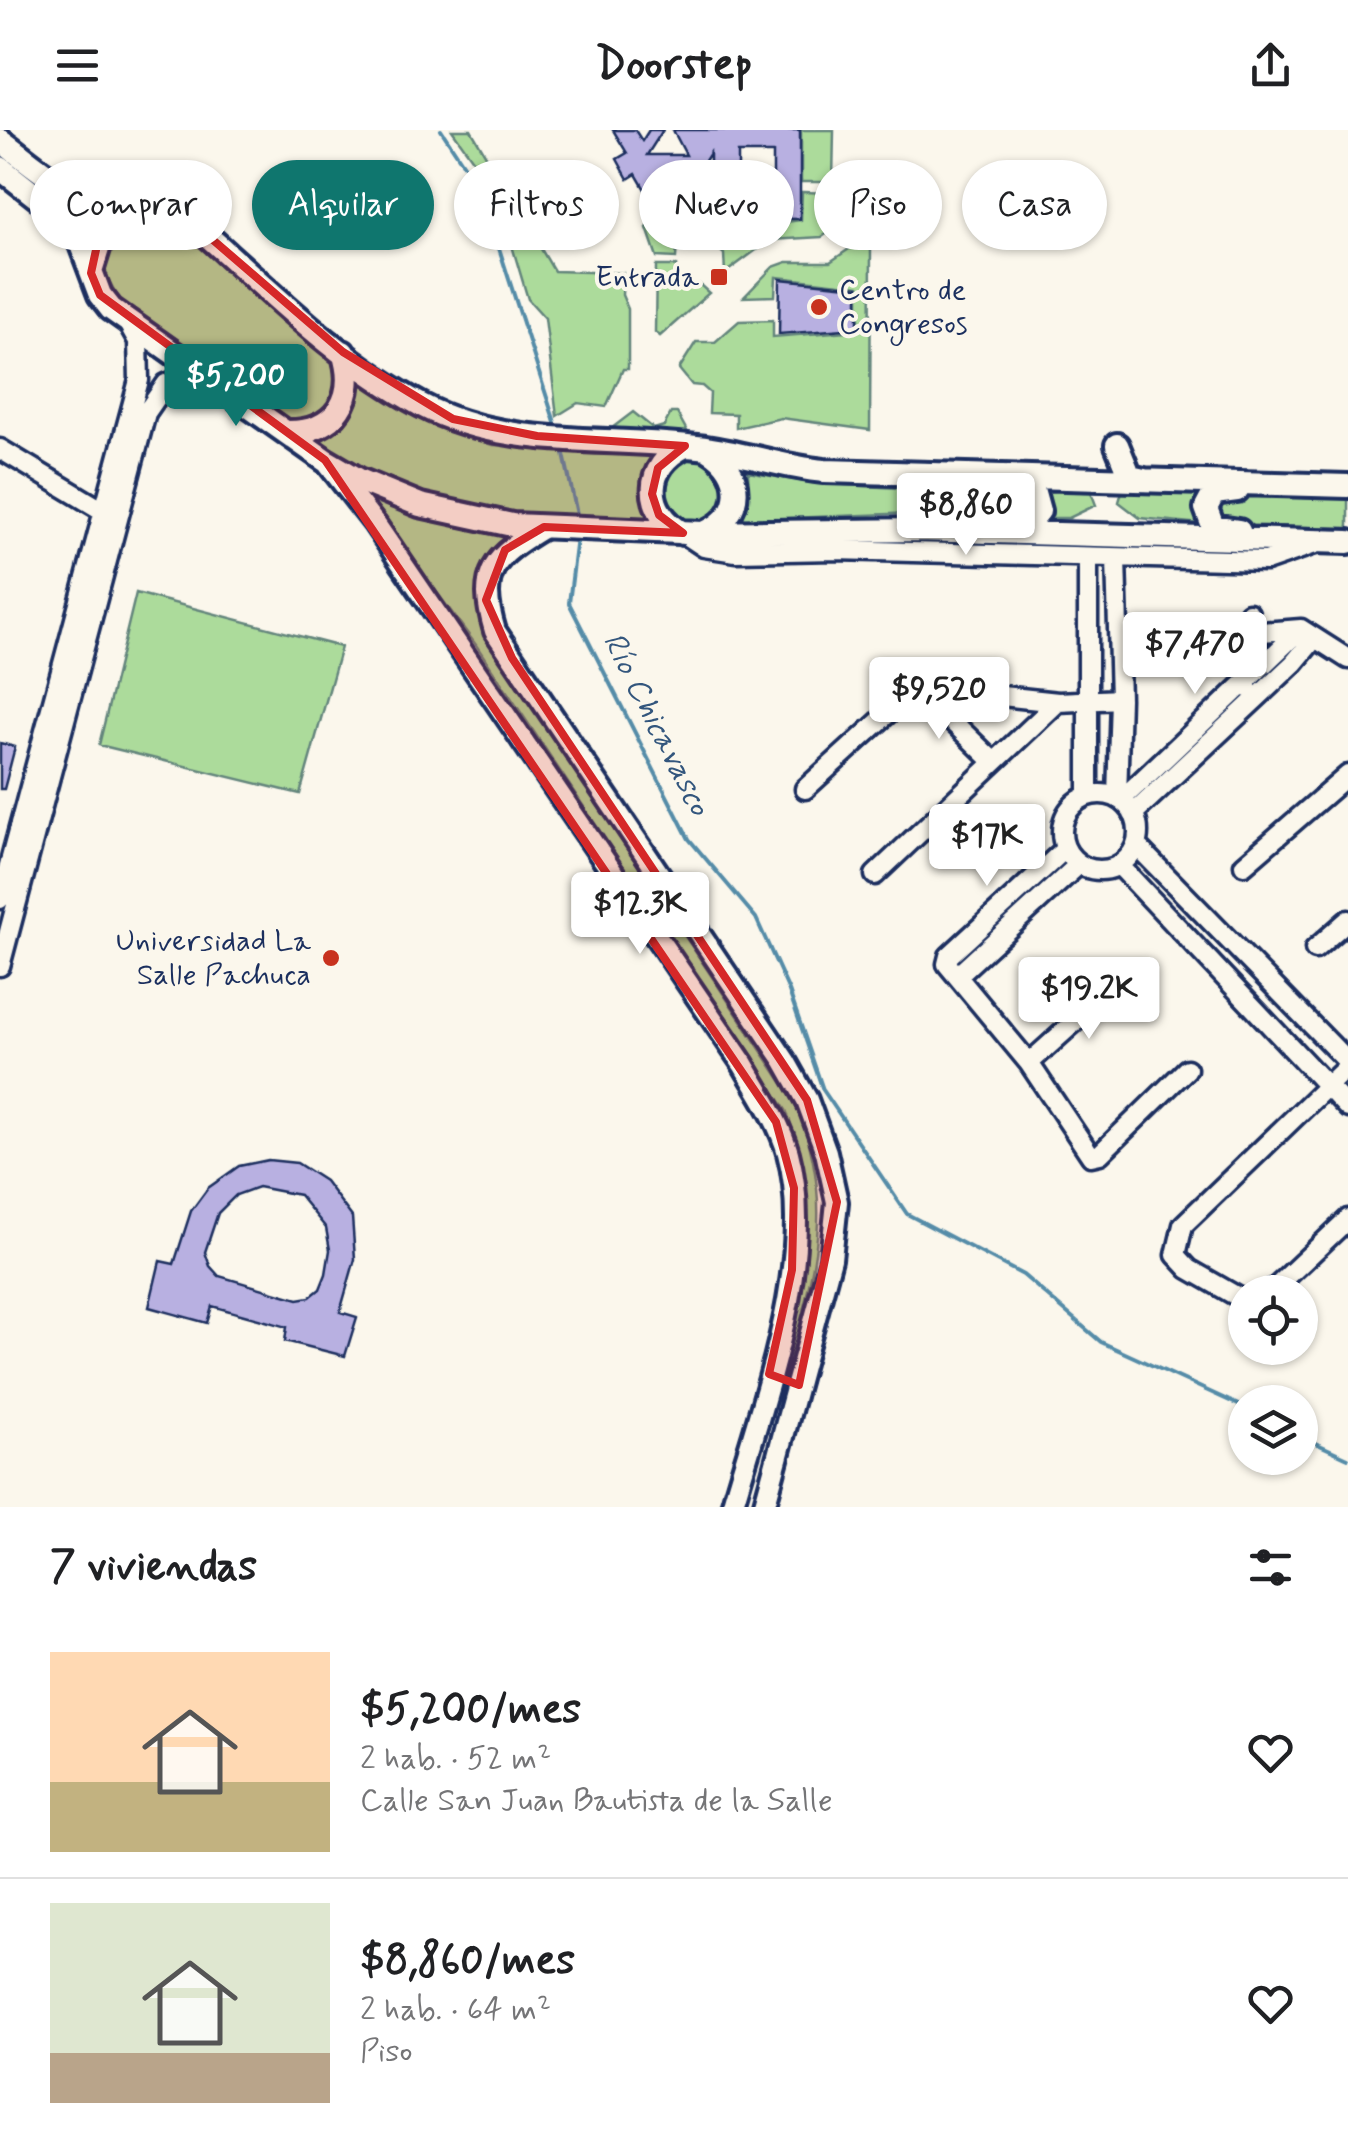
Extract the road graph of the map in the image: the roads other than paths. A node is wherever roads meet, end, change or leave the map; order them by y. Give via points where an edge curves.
1 (0, 140) edge
2 (30, 161) edge
3 (0, 168) edge
4 (95, 250) edge
5 (225, 250) edge
6 (91, 272) junction
7 (127, 320) junction
8 (343, 352) junction
9 (200, 371) junction
10 (286, 432) junction
11 (1117, 445) dead end
12 (696, 448) junction
13 (0, 450) edge
14 (324, 460) junction
15 (916, 474) junction
16 (1144, 480) junction
17 (1336, 486) edge
18 (105, 512) junction
19 (565, 528) junction
20 (693, 533) junction
21 (886, 540) junction
22 (1321, 541) junction
23 (1348, 542) edge
24 (1088, 557) junction
25 (1116, 558) junction
26 (1249, 613) dead end
27 (1248, 633) junction
28 (1307, 634) junction
29 (1348, 659) edge
30 (1246, 681) junction
31 (917, 687) junction
32 (1120, 699) junction
33 (1088, 700) junction
34 (1058, 702) junction
35 (1247, 708) junction
36 (994, 762) junction
37 (1348, 775) edge
38 (805, 789) dead end
39 (1088, 795) junction
40 (1124, 804) junction
41 (1136, 845) junction
42 (1065, 849) junction
43 (1119, 865) junction
44 (1244, 865) dead end
45 (1078, 866) junction
46 (875, 875) dead end
47 (0, 899) edge
48 (1348, 920) edge
49 (1315, 949) dead end
50 (0, 966) edge
51 (956, 976) junction
52 (1116, 986) dead end
53 (1029, 1064) junction
54 (1348, 1064) edge
55 (1187, 1070) dead end
56 (1327, 1087) junction
57 (1348, 1108) edge
58 (1348, 1219) edge
59 (1289, 1275) edge
60 (1228, 1291) edge
61 (769, 1374) junction
62 (798, 1385) junction
63 (732, 1507) edge
64 (764, 1507) edge

1 - 2 main road
3 - 6 main road via 74,226
4 - 6 main road
5 - 8 main road
6 - 7 main road via 100,295
7 - 9 main road
7 - 18 street via 138,341 140,370
8 - 10 main road via 350,388 338,413 319,428
8 - 12 main road via 453,419 537,436
9 - 10 main road
9 - 50 street via 166,384 146,413
10 - 14 main road
11 - 16 main road via 1130,477
12 - 15 main road via 803,469
12 - 20 main road via 658,468 652,494 659,514
12 - 20 main road via 729,465 736,496 727,518
13 - 18 street
14 - 19 main road via 447,514
14 - 61 street via 431,606 732,1047 776,1122 794,1188 792,1270
15 - 16 main road
15 - 21 main road via 1028,486 1037,494 1039,511 1018,525 923,522
16 - 17 main road
17 - 22 main road via 1226,490 1214,493 1206,508 1212,527
18 - 47 street
19 - 20 main road
19 - 62 street via 505,550 489,574 486,600 495,631 807,1100 837,1202 831,1259
20 - 21 main road
21 - 22 main road
21 - 24 street
22 - 23 main road
22 - 25 street via 1266,561
24 - 25 street
24 - 33 street
25 - 32 street
26 - 27 street
27 - 28 street
27 - 30 street
28 - 29 street
28 - 30 street
28 - 35 street
30 - 35 street
30 - 40 street
31 - 34 street
31 - 36 street
31 - 38 street
32 - 33 street
32 - 40 street
33 - 34 street
33 - 39 street
34 - 36 street
35 - 40 street
36 - 46 street
37 - 44 street
39 - 40 street
39 - 42 street via 1064,816
40 - 41 street via 1138,832
41 - 43 street
41 - 54 street
42 - 45 street
42 - 51 street via 948,956
43 - 45 street
43 - 56 street
45 - 51 street
48 - 49 street
51 - 53 street
52 - 53 street
53 - 55 street via 1091,1156
54 - 56 street
56 - 57 street
56 - 60 street via 1183,1225 1176,1256
58 - 59 street
61 - 62 street
61 - 63 street
62 - 64 street

